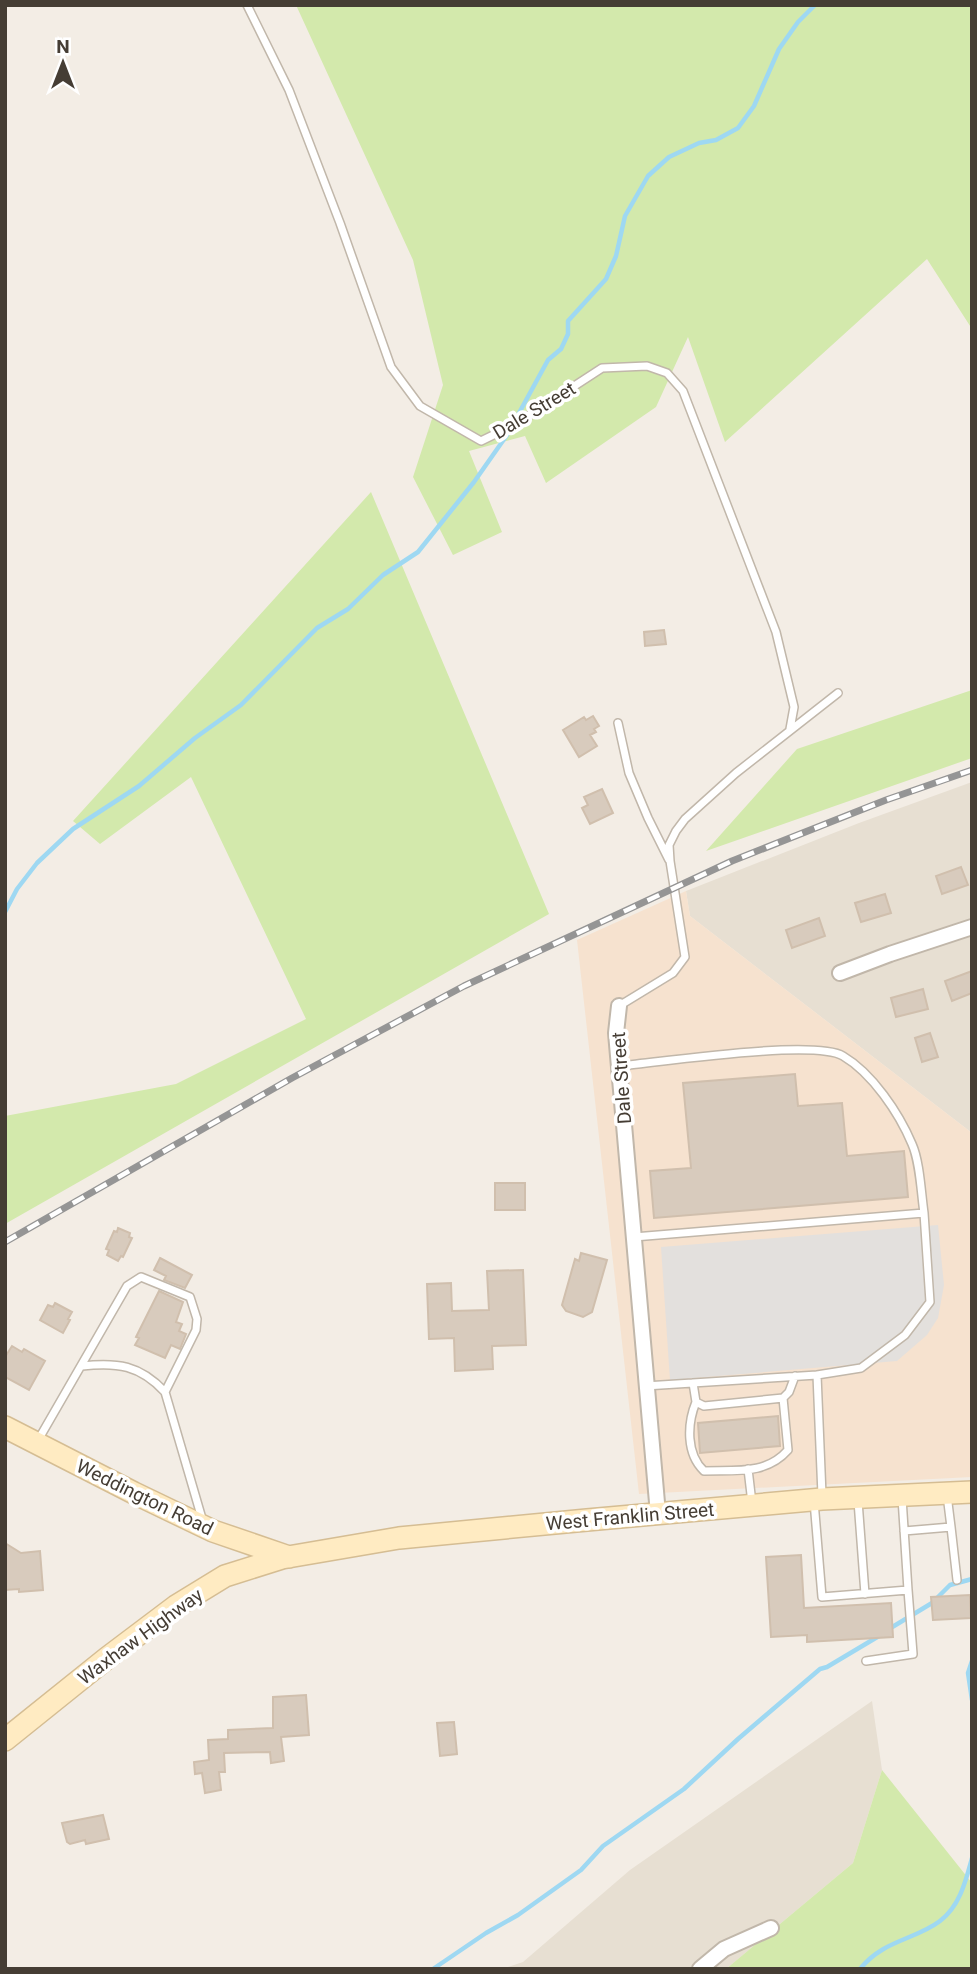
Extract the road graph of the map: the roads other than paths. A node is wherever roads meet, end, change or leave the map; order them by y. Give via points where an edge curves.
1 (247, 5) edge
2 (838, 693) dead end
3 (618, 723) dead end
4 (790, 729) junction
5 (670, 861) junction
6 (972, 927) edge
7 (840, 973) dead end
8 (619, 1006) joint
9 (619, 1066) junction
10 (924, 1213) junction
11 (633, 1237) junction
12 (82, 1366) junction
13 (817, 1375) junction
14 (794, 1376) junction
15 (693, 1383) junction
16 (645, 1386) junction
17 (165, 1392) junction
18 (783, 1398) junction
19 (696, 1402) junction
20 (5, 1426) edge
21 (37, 1443) junction
22 (748, 1469) junction
23 (972, 1493) edge
24 (947, 1494) junction
25 (901, 1495) junction
26 (858, 1497) junction
27 (818, 1500) junction
28 (752, 1506) junction
29 (658, 1514) junction
30 (204, 1525) junction
31 (951, 1528) junction
32 (904, 1531) junction
33 (289, 1557) junction
34 (957, 1580) dead end
35 (908, 1590) junction
36 (865, 1594) junction
37 (866, 1661) dead end
38 (5, 1740) edge
39 (771, 1928) dead end
40 (700, 1969) edge

1 - 4 lane, Dale Street via 289,90 391,367 420,406 481,441 516,424 602,368 647,366 667,373 683,391 776,632 794,707
2 - 4 lane, Dale Street
3 - 5 lane via 629,773
4 - 5 lane, Dale Street via 685,819 669,845
5 - 8 lane, Dale Street via 685,957 673,973
6 - 7 street
8 - 9 street, Dale Street
9 - 10 lane via 813,1049 842,1055 872,1079 913,1146
9 - 11 street, Dale Street
10 - 11 lane
10 - 13 lane via 930,1302 905,1335 862,1368
11 - 16 street, Dale Street
12 - 17 lane via 114,1363 155,1382
12 - 17 lane via 127,1286 141,1277 190,1297 197,1319 196,1330
12 - 21 lane
13 - 14 lane
13 - 27 lane
14 - 15 lane
14 - 18 lane
15 - 16 lane
15 - 19 lane
16 - 29 street, Dale Street
17 - 30 lane
18 - 19 lane via 704,1406
18 - 22 lane via 788,1450 778,1461
19 - 22 lane via 688,1421 694,1462 704,1471
20 - 21 main road, Weddington Road
21 - 30 main road, Weddington Road
22 - 28 lane
23 - 24 main road, West Franklin Street
24 - 25 main road, West Franklin Street
24 - 31 lane
25 - 26 main road, West Franklin Street
25 - 32 lane
26 - 27 main road, West Franklin Street
26 - 36 lane
27 - 28 main road, West Franklin Street
27 - 36 lane via 822,1597
28 - 29 main road, West Franklin Street
29 - 33 main road, West Franklin Street via 399,1538
30 - 33 main road, Weddington Road
31 - 32 lane
31 - 34 lane
32 - 35 lane
33 - 38 main road, Waxhaw Highway via 225,1576 176,1606
35 - 36 lane
35 - 37 lane via 913,1654
39 - 40 street via 724,1949

